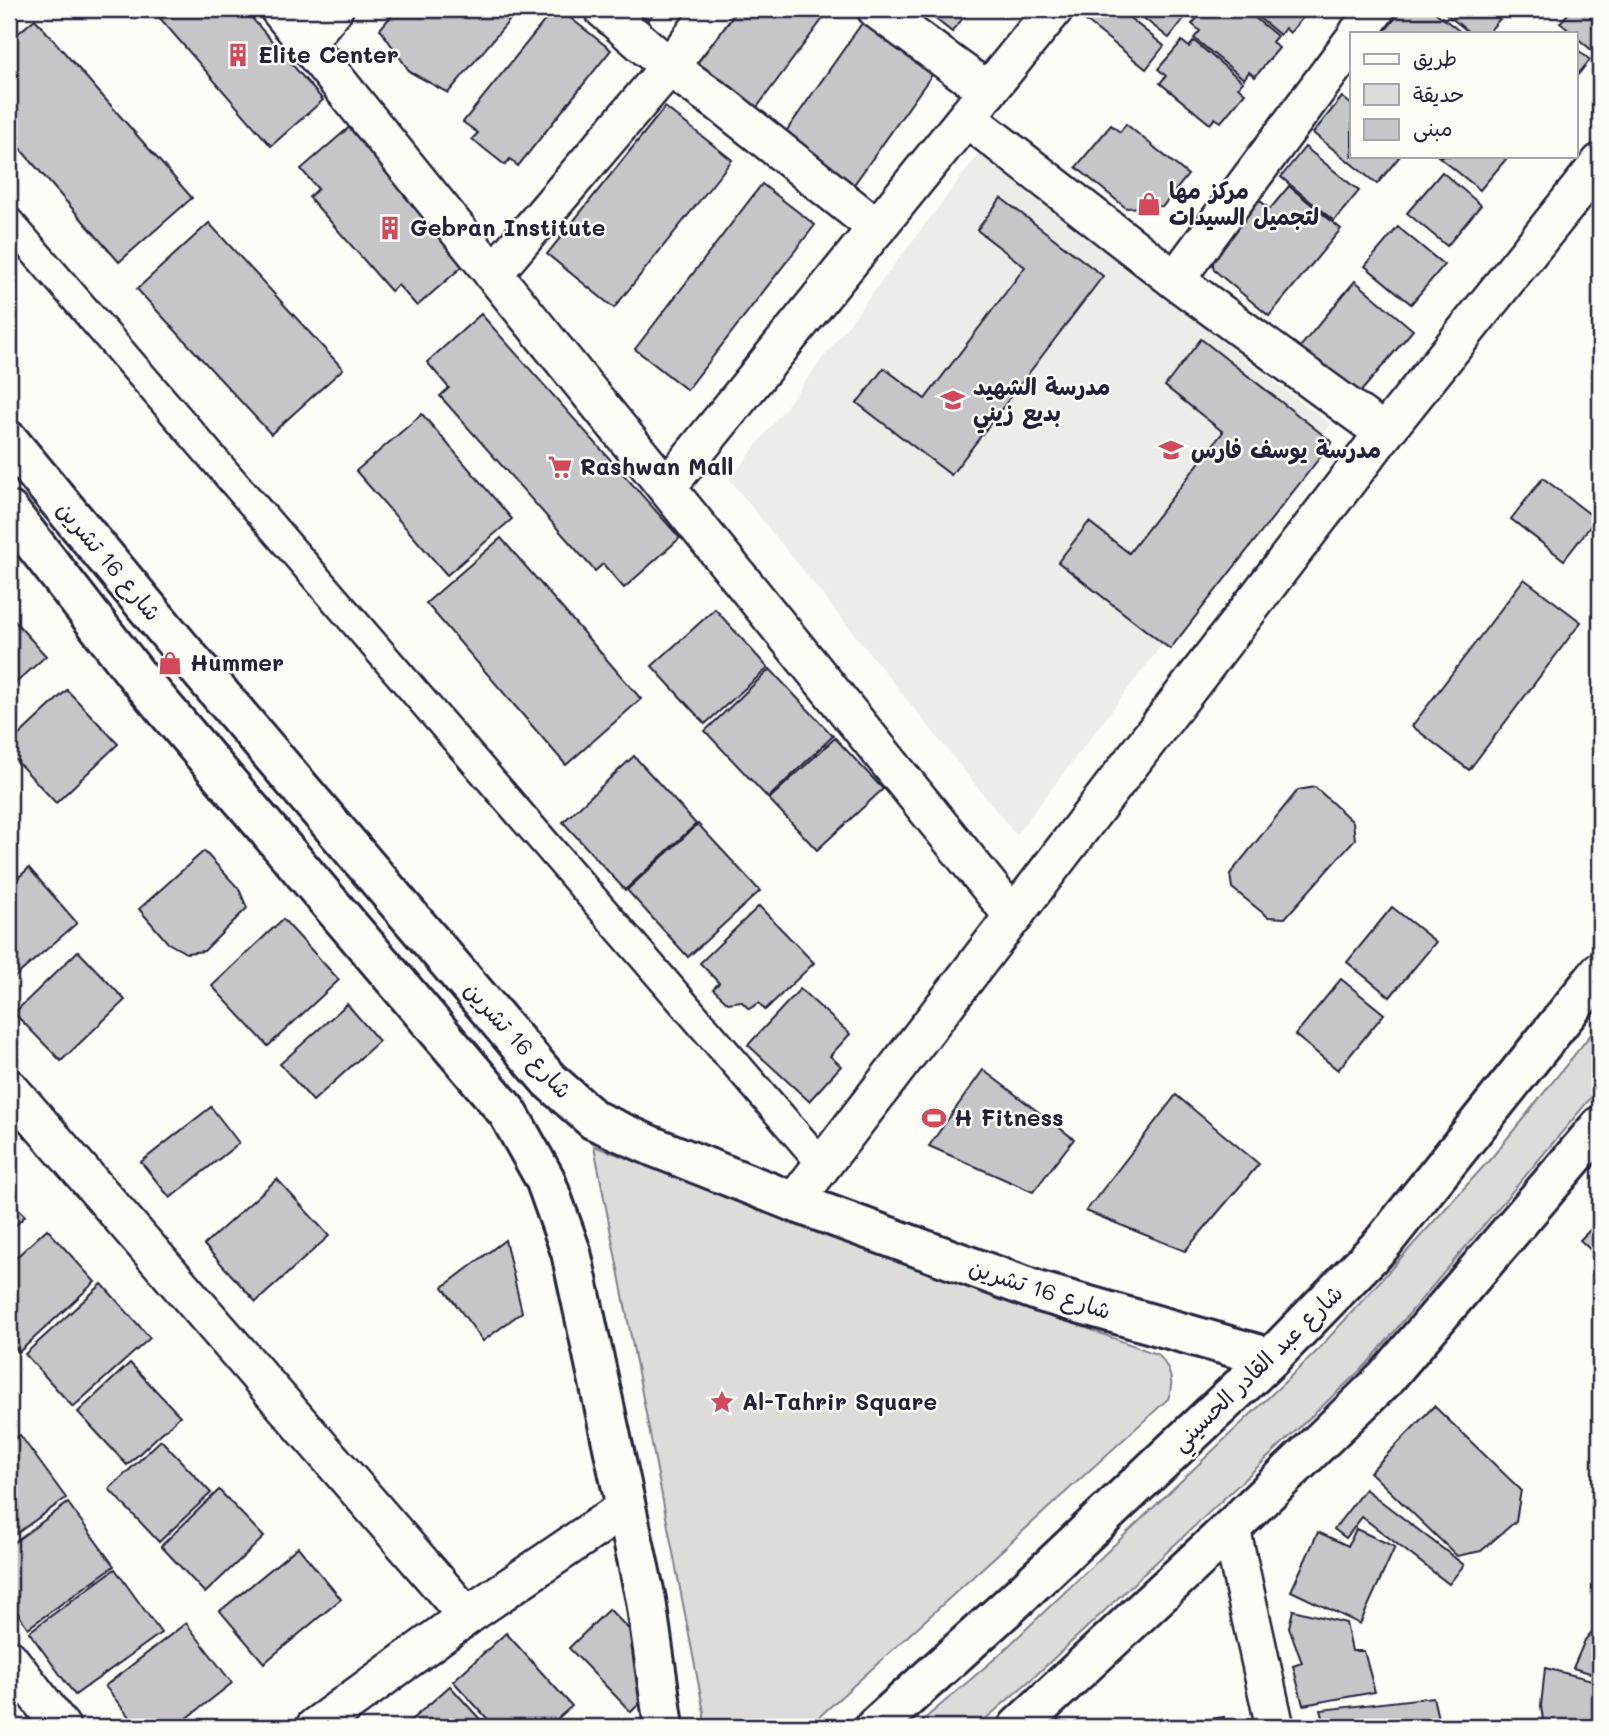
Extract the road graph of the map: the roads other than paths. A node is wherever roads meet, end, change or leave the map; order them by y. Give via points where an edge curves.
1 (279, 9) edge
2 (334, 9) edge
3 (603, 9) edge
4 (714, 9) edge
5 (876, 9) edge
6 (1054, 9) edge
7 (1376, 9) edge
8 (1359, 32) edge
9 (307, 41) junction
10 (1350, 45) edge
11 (669, 67) junction
12 (977, 104) junction
13 (1600, 163) edge
14 (9, 222) edge
15 (877, 228) junction
16 (493, 274) junction
17 (1175, 280) junction
18 (1384, 433) junction
19 (9, 441) edge
20 (667, 487) junction
21 (9, 511) edge
22 (179, 646) junction
23 (138, 677) junction
24 (1014, 917) junction
25 (1600, 972) edge
26 (9, 1088) edge
27 (1600, 1126) edge
28 (823, 1165) junction
29 (794, 1202) junction
30 (1271, 1358) junction
31 (625, 1508) junction
32 (1231, 1528) junction
33 (467, 1616) junction
34 (9, 1659) edge
35 (61, 1727) edge
36 (315, 1727) edge
37 (664, 1727) edge
38 (875, 1727) edge
39 (1018, 1727) edge
40 (1275, 1727) edge

1 - 9 street
2 - 9 street
3 - 11 street
4 - 11 street
5 - 12 street
6 - 12 street
7 - 8 street
9 - 16 street
10 - 17 street
11 - 15 street
11 - 16 street
12 - 15 street
12 - 17 street
13 - 18 street
14 - 28 street
15 - 20 street
16 - 20 street
17 - 18 street
18 - 24 street
19 - 22 street, شارع 16 تشرين
20 - 24 street
21 - 23 street, شارع 16 تشرين
22 - 23 street
22 - 29 street, شارع 16 تشرين via 549,1080 594,1120
23 - 31 street, شارع 16 تشرين via 508,1113 545,1179 571,1252
24 - 28 street
25 - 30 street, شارع عبد القادر الحسيني via 1381,1245
26 - 33 street
27 - 32 street via 1385,1379
28 - 29 street
29 - 30 street, شارع 16 تشرين via 1040,1292
30 - 38 street, شارع عبد القادر الحسيني
31 - 33 street
31 - 37 street, شارع 16 تشرين via 646,1600
32 - 39 street
32 - 40 street
33 - 36 street
34 - 35 street

